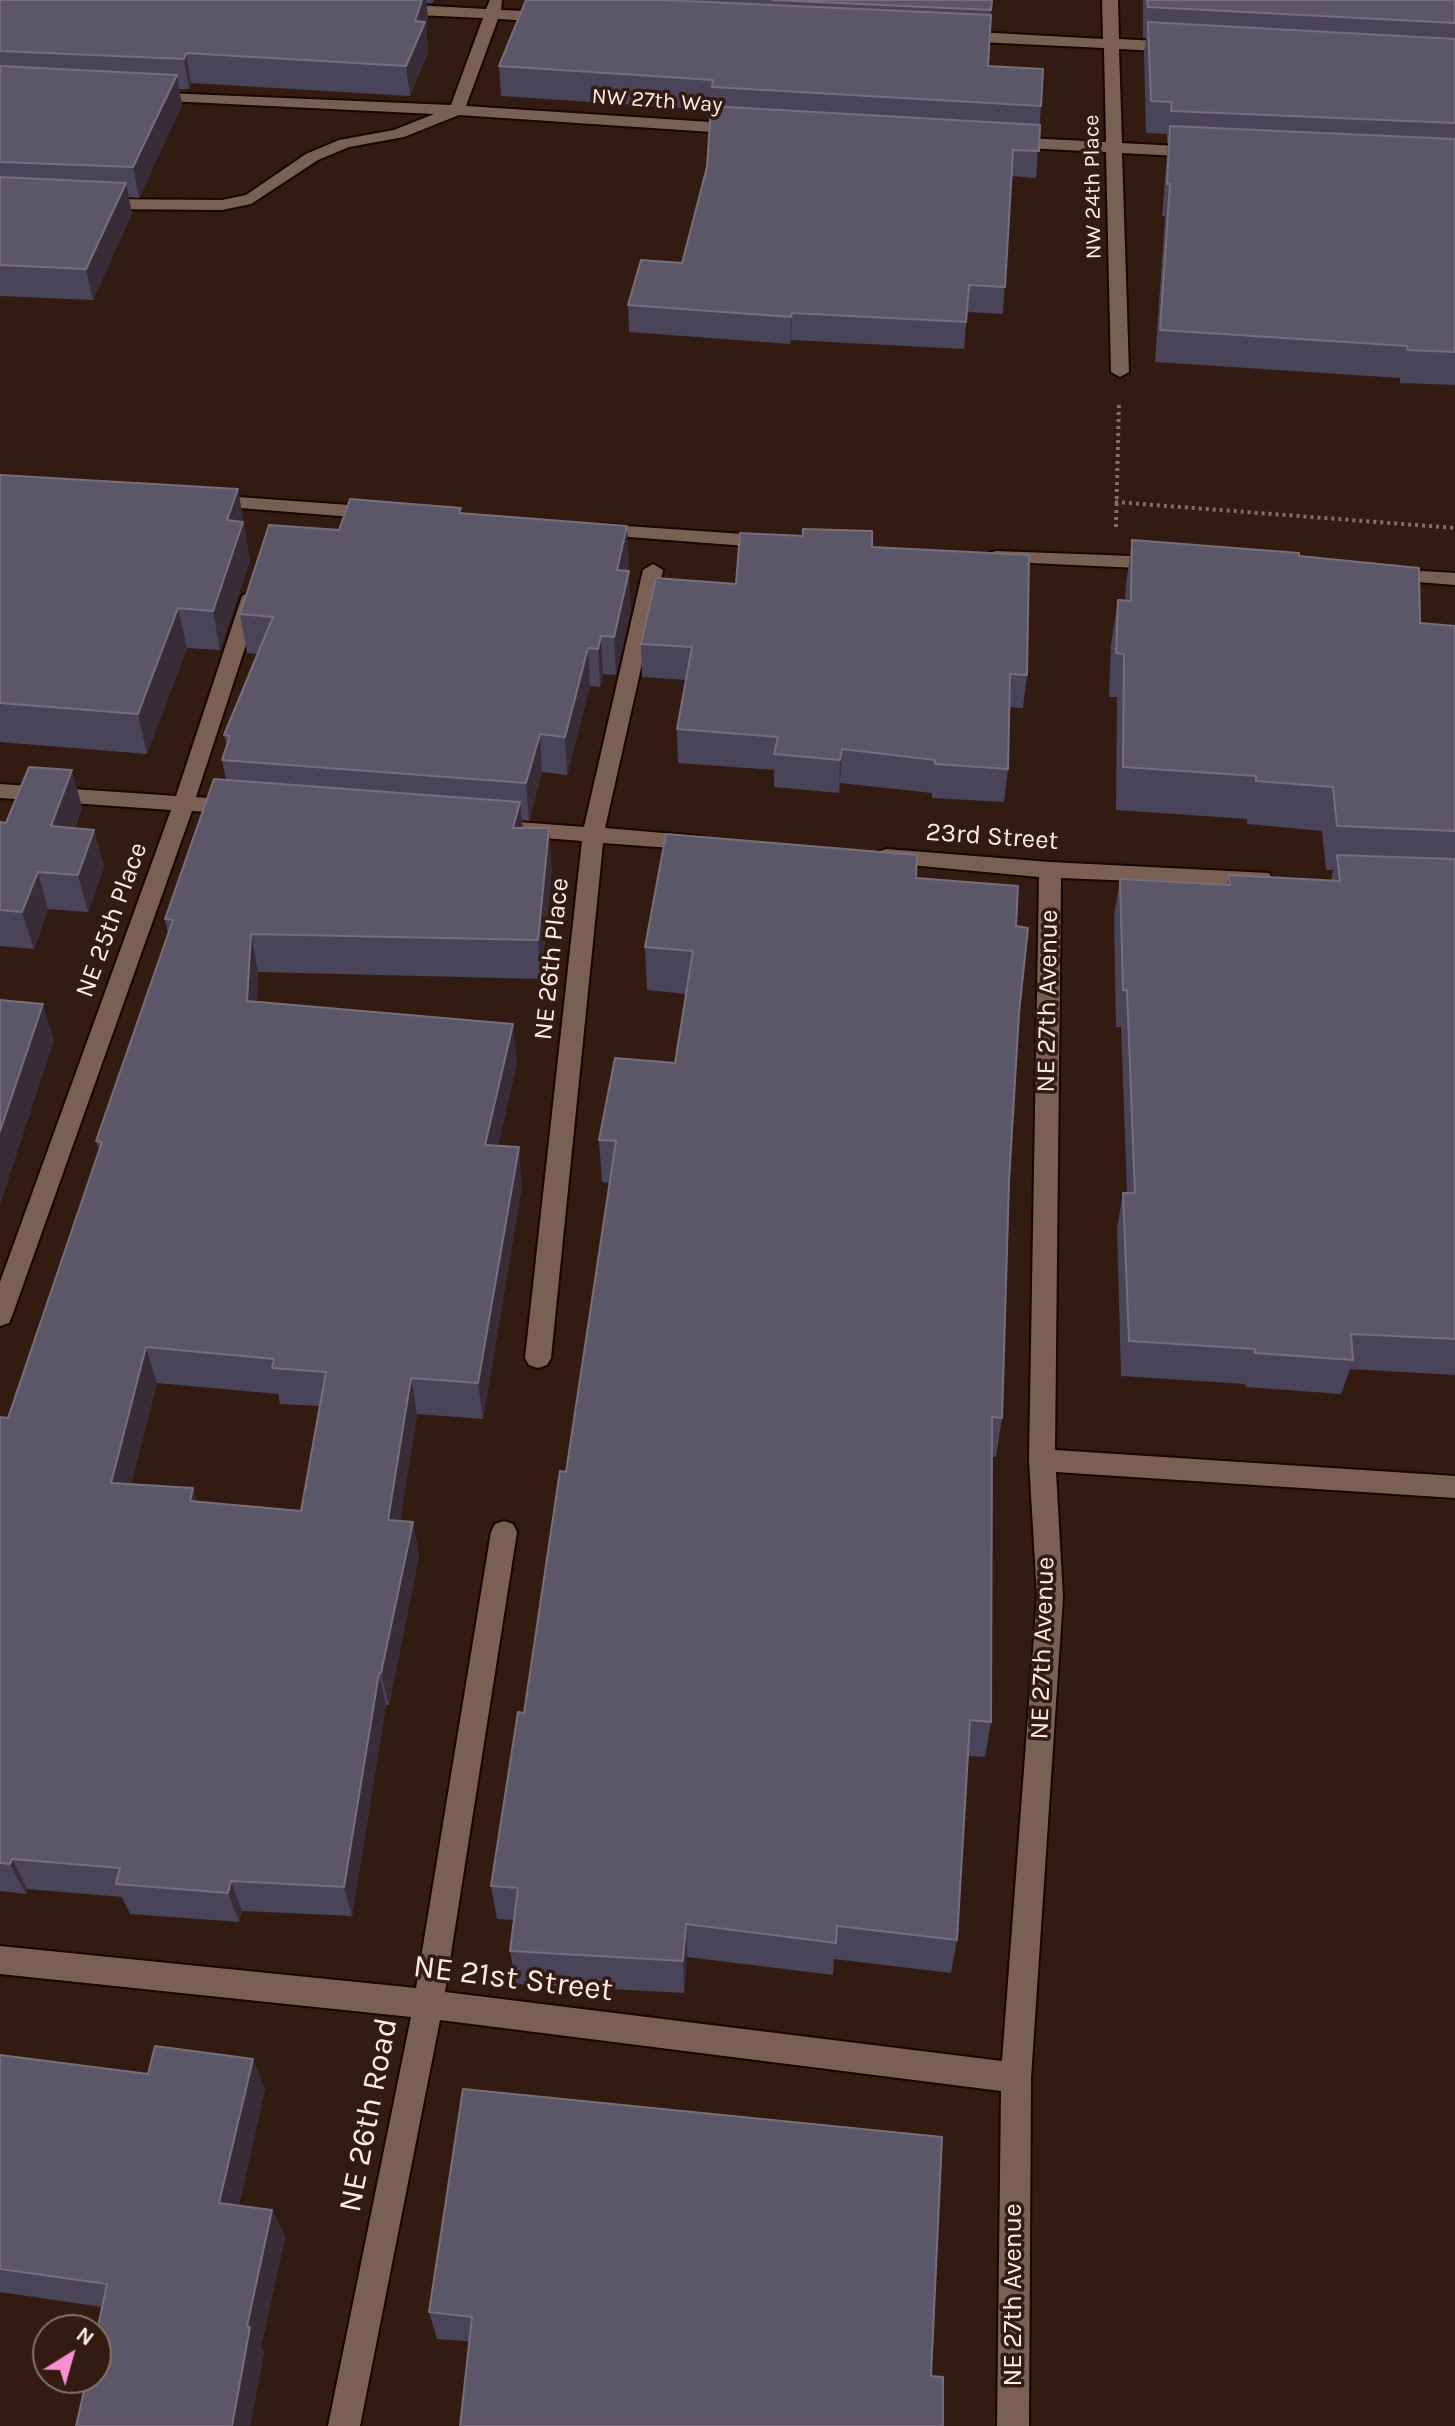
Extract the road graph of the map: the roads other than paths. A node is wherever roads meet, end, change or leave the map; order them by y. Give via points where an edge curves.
1 (1110, 0) edge
2 (495, 7) edge
3 (383, 9) edge
4 (572, 18) edge
5 (938, 35) edge
6 (1113, 44) junction
7 (1190, 48) edge
8 (126, 94) edge
9 (457, 110) junction
10 (762, 130) edge
11 (985, 141) edge
12 (1113, 148) junction
13 (1222, 153) edge
14 (88, 203) edge
15 (1120, 372) road end
16 (184, 499) edge
17 (399, 515) edge
18 (584, 529) edge
19 (788, 543) edge
20 (978, 555) edge
21 (1179, 564) edge
22 (260, 570) edge
23 (653, 570) dead end
24 (1363, 574) edge
25 (1455, 579) edge
26 (0, 791) edge
27 (184, 803) junction
28 (263, 809) edge
29 (499, 827) edge
30 (593, 834) junction
31 (719, 844) edge
32 (861, 855) edge
33 (1050, 870) junction
34 (1284, 879) edge
35 (0, 1316) edge
36 (538, 1358) dead end
37 (1042, 1460) junction
38 (1455, 1487) edge
39 (504, 1532) dead end
40 (0, 1960) edge
41 (428, 2004) junction
42 (1016, 2078) junction
43 (344, 2426) edge
44 (1013, 2426) edge

1 - 6 street, NW 24th Place
2 - 3 street
2 - 4 street
2 - 9 street
5 - 6 street
6 - 7 street
6 - 12 street, NW 24th Place
8 - 9 street, NW 27th Way
9 - 10 street, NW 27th Way
9 - 14 street via 398,134 345,143 312,157 251,199 222,205
11 - 12 street
12 - 13 street
12 - 15 street, NW 24th Place
16 - 17 street
18 - 19 street
20 - 21 street
22 - 27 street, NE 25th Place
23 - 30 street, NE 26th Place
24 - 25 street
26 - 27 street
27 - 28 street
27 - 35 street, NE 25th Place
29 - 30 street
30 - 31 street
30 - 36 street, NE 26th Place
32 - 33 street, 23rd Street
33 - 34 street, 23rd Street
33 - 37 street, NE 27th Avenue
37 - 38 street
37 - 42 street, NE 27th Avenue via 1050,1597
39 - 41 street, NE 26th Road
40 - 41 street, NE 21st Street
41 - 42 street, NE 21st Street
41 - 43 street, NE 26th Road
42 - 44 street, NE 27th Avenue

